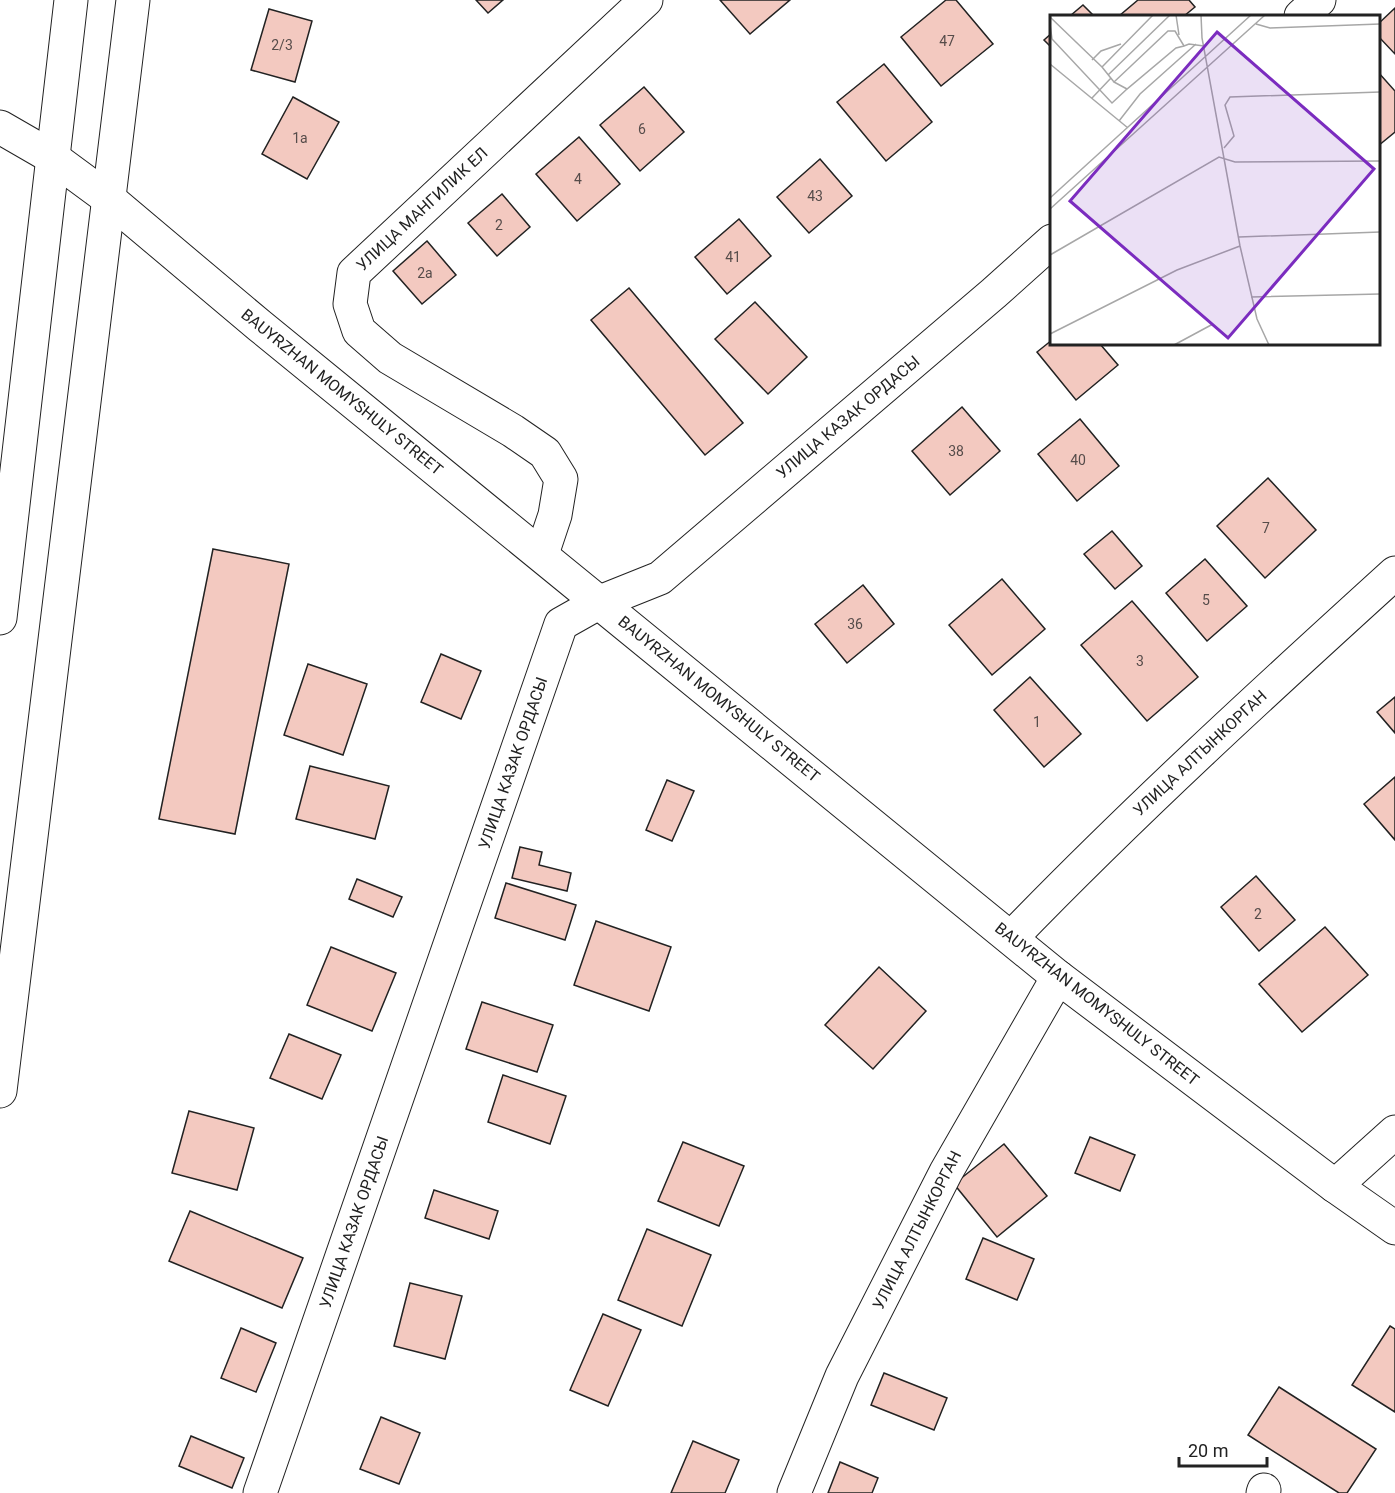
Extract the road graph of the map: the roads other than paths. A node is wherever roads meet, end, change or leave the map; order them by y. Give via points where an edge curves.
1 (71, 0) edge
2 (133, 0) edge
3 (645, 0) edge
4 (1319, 0) edge
5 (1302, 15) edge
6 (0, 127) edge
7 (52, 157) junction
8 (109, 199) junction
9 (1050, 243) edge
10 (542, 554) junction
11 (1395, 573) edge
12 (600, 602) junction
13 (0, 618) edge
14 (1011, 938) junction
15 (1058, 977) junction
16 (0, 1091) edge
17 (1395, 1132) edge
18 (1335, 1186) junction
19 (1395, 1228) edge
20 (260, 1493) edge
21 (794, 1493) edge

1 - 7 main road
2 - 8 main road
3 - 10 main road, УЛИЦА МАНГИЛИК ЕЛ via 354,273 350,304 359,331 390,358 544,453 561,479 555,515
4 - 5 main road
6 - 7 main road, BAUYRZHAN MOMYSHULY STREET
7 - 8 main road, BAUYRZHAN MOMYSHULY STREET
7 - 13 main road
8 - 10 main road, BAUYRZHAN MOMYSHULY STREET
8 - 16 main road
9 - 12 main road, УЛИЦА КАЗАК ОРДАСЫ via 660,578
10 - 12 main road, BAUYRZHAN MOMYSHULY STREET
11 - 14 main road, УЛИЦА АЛТЫНКОРГАН via 1201,750
12 - 14 main road, BAUYRZHAN MOMYSHULY STREET
12 - 20 main road, УЛИЦА КАЗАК ОРДАСЫ via 561,624
14 - 15 main road, BAUYRZHAN MOMYSHULY STREET
15 - 18 main road, BAUYRZHAN MOMYSHULY STREET
15 - 21 main road, УЛИЦА АЛТЫНКОРГАН via 940,1182 842,1376
17 - 18 main road
18 - 19 main road, BAUYRZHAN MOMYSHULY STREET

